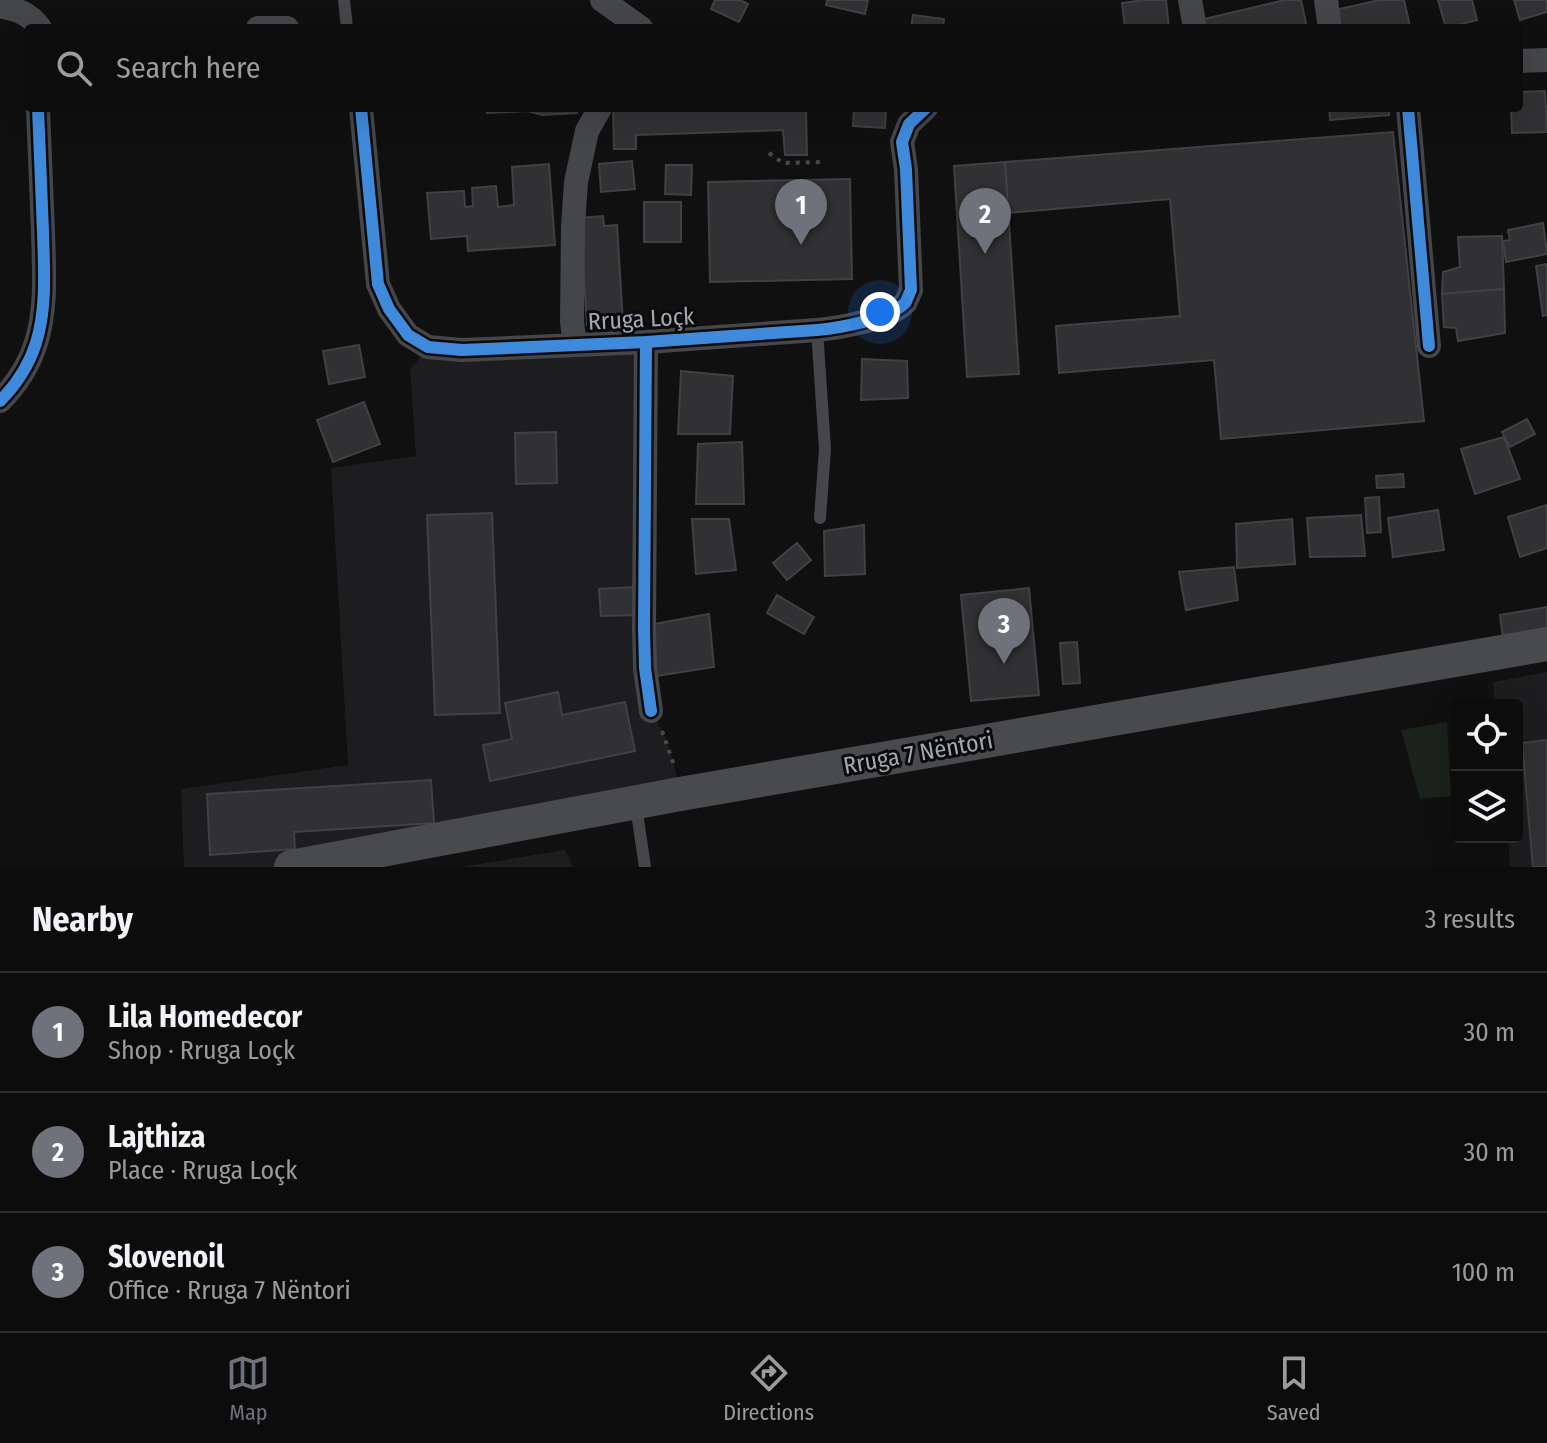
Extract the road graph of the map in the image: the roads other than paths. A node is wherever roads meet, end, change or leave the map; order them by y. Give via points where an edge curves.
1 (344, 0) edge
2 (602, 0) edge
3 (1190, 0) edge
4 (1326, 0) edge
5 (0, 6) edge
6 (37, 24) edge
7 (347, 24) edge
8 (635, 24) edge
9 (1194, 24) edge
10 (1329, 24) edge
11 (1547, 60) edge
12 (1523, 61) edge
13 (38, 112) edge
14 (361, 112) edge
15 (598, 112) edge
16 (922, 112) edge
17 (1408, 112) edge
18 (817, 330) junction
19 (646, 342) junction
20 (575, 344) junction
21 (1429, 346) dead end
22 (0, 401) edge
23 (820, 518) dead end
24 (1547, 644) edge
25 (651, 711) road end
26 (636, 802) junction
27 (291, 867) edge
28 (645, 867) edge

1 - 7 lane
2 - 8 street
3 - 9 street
4 - 10 street
5 - 6 street
11 - 12 street
13 - 22 street via 41,317 26,366
14 - 20 street, Rruga Loçk via 378,284 408,335 428,347 462,350
15 - 20 street via 587,131 576,182
16 - 18 street, Rruga Loçk via 909,124 902,142 911,269 906,302 890,313
17 - 21 street
18 - 19 street, Rruga Loçk
18 - 23 lane via 825,449
19 - 20 street, Rruga Loçk
19 - 25 street via 644,628
24 - 26 main road, Rruga 7 Nëntori
26 - 27 main road, Rruga 7 Nëntori
26 - 28 lane

